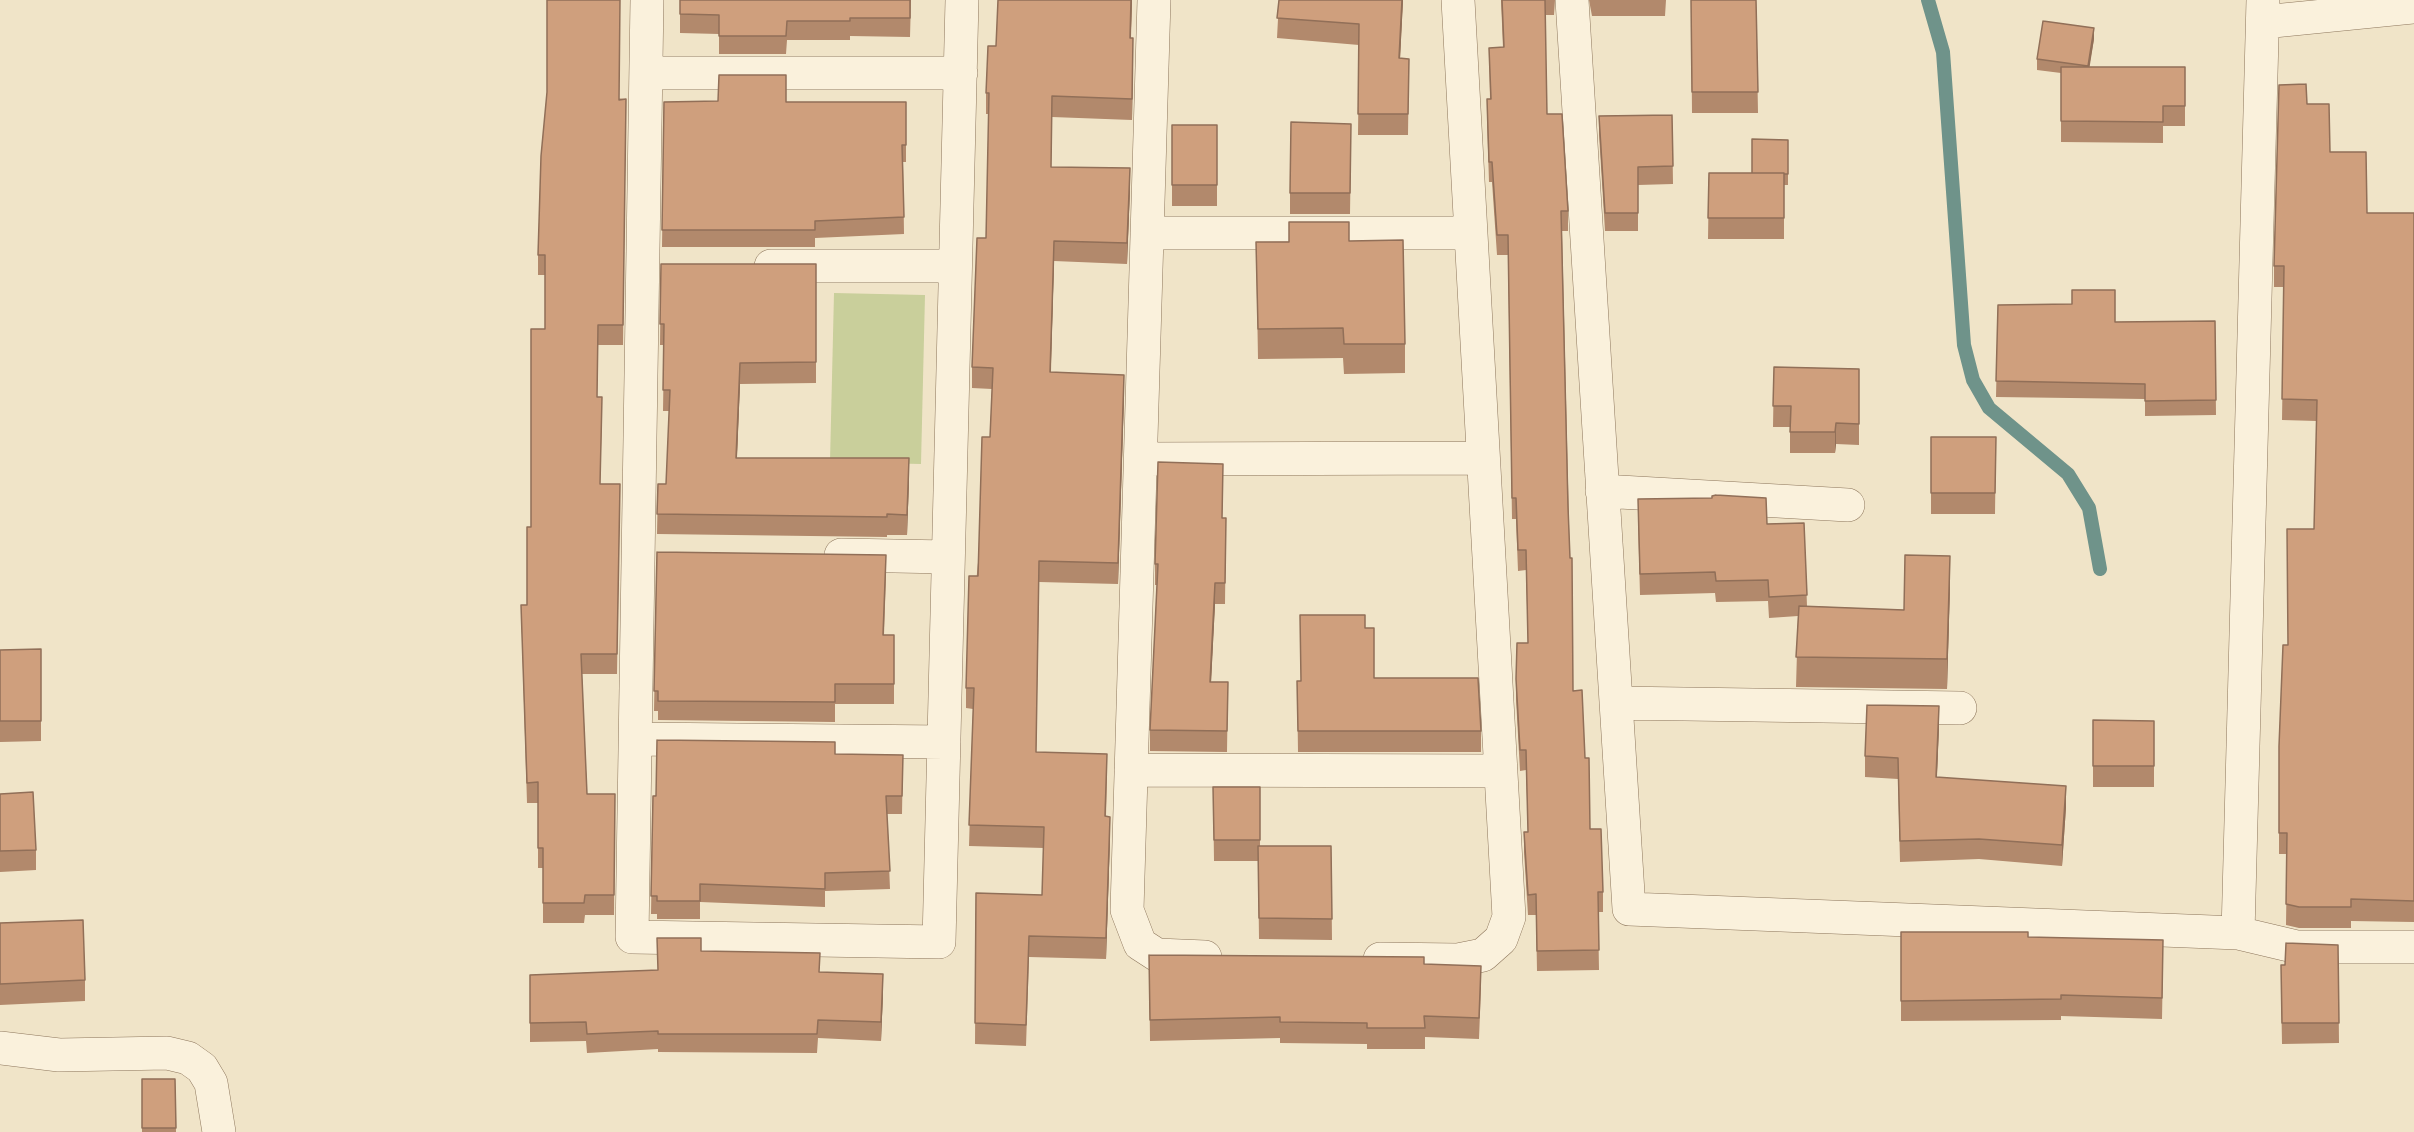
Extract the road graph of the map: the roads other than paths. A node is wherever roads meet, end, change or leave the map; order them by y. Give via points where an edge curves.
1 (647, 0) edge
2 (963, 0) edge
3 (1154, 0) edge
4 (1458, 0) edge
5 (1572, 0) edge
6 (2414, 7) edge
7 (2263, 11) edge
8 (647, 73) junction
9 (961, 73) junction
10 (1147, 233) junction
11 (1471, 233) junction
12 (643, 266) junction
13 (678, 266) edge
14 (736, 266) edge
15 (956, 266) junction
16 (1141, 459) junction
17 (1483, 459) junction
18 (1602, 492) junction
19 (1848, 505) dead end
20 (805, 555) edge
21 (948, 557) junction
22 (1616, 703) junction
23 (1960, 708) dead end
24 (636, 738) junction
25 (944, 742) junction
26 (1131, 770) junction
27 (1501, 771) junction
28 (2238, 933) junction
29 (2414, 947) edge
30 (1236, 958) edge
31 (1352, 959) edge
32 (0, 1048) edge
33 (219, 1132) edge

1 - 8 street
2 - 9 street
3 - 10 street
4 - 11 street
5 - 18 street
6 - 7 street
7 - 28 street
8 - 9 street
8 - 12 street
9 - 15 street
10 - 11 street
10 - 16 street
11 - 17 street
12 - 13 street
12 - 24 street via 650,553
14 - 15 street
15 - 21 street
16 - 17 street
16 - 26 street
17 - 27 street
18 - 19 street
18 - 22 street
20 - 21 street
21 - 25 street
22 - 23 street
22 - 28 street via 1629,909
24 - 25 street
24 - 25 street via 632,937 939,942
26 - 27 street
26 - 30 street via 1127,910 1140,944 1157,955
27 - 31 street via 1509,917 1502,939 1483,955 1458,960
28 - 29 street via 2297,947
32 - 33 street via 59,1055 166,1053 188,1058 202,1068 211,1083

